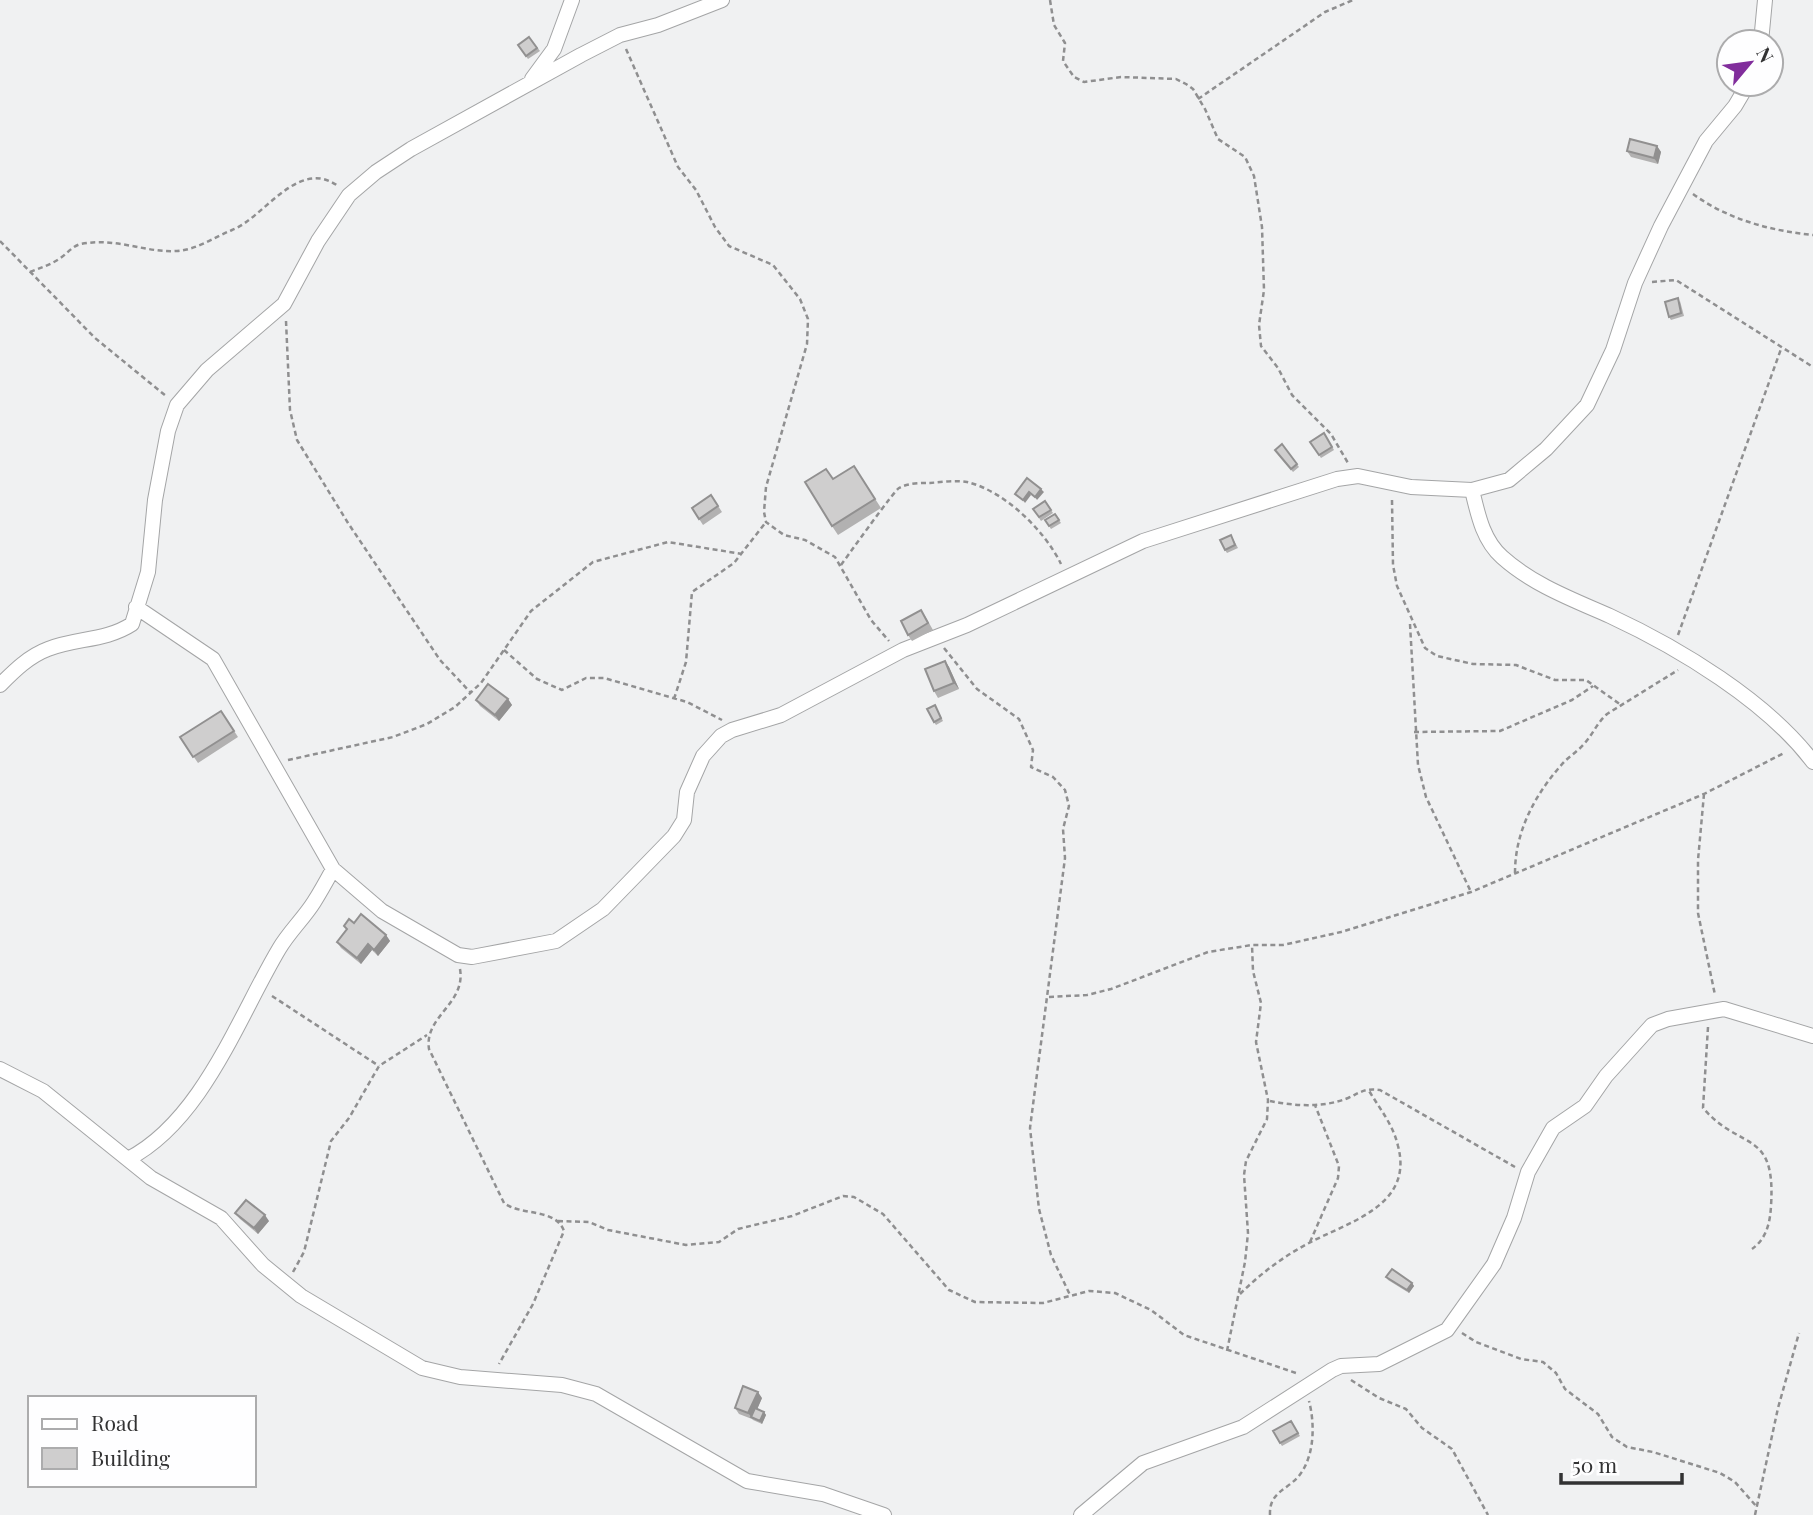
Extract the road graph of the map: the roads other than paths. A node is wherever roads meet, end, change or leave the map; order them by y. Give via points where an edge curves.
1 (572, 0) edge
2 (722, 0) edge
3 (1765, 0) edge
4 (1762, 28) edge
5 (530, 82) junction
6 (1740, 98) edge
7 (1472, 490) junction
8 (136, 607) junction
9 (0, 685) edge
10 (1813, 762) edge
11 (333, 869) junction
12 (1813, 1036) edge
13 (0, 1069) edge
14 (128, 1159) junction
15 (884, 1515) edge
16 (1081, 1515) edge

1 - 5 street via 554,49
2 - 5 street via 620,35
3 - 4 street
5 - 8 street via 411,149 349,195 284,304 207,370 177,405 155,500 148,572
6 - 7 street via 1706,141 1682,186 1635,283 1613,350 1587,405 1524,469 1509,480
7 - 10 street via 1481,525 1501,556 1574,602 1692,659 1781,726
7 - 11 street via 1358,476 1174,530 903,650 781,715 721,736 708,748 687,792 684,820 674,836 587,923 544,945 458,956 382,911
8 - 9 street via 132,624 121,631 48,649 29,658
8 - 11 street via 207,652
11 - 14 street via 281,945 217,1063 174,1125 150,1148
12 - 16 street via 1724,1009 1652,1025 1605,1076 1585,1106 1553,1128 1528,1172 1494,1264 1451,1326 1379,1364 1340,1366 1243,1427 1143,1463
13 - 14 street via 43,1091
14 - 15 street via 151,1178 221,1218 263,1265 287,1284 422,1368 489,1380 562,1385 596,1394 747,1481 823,1494

